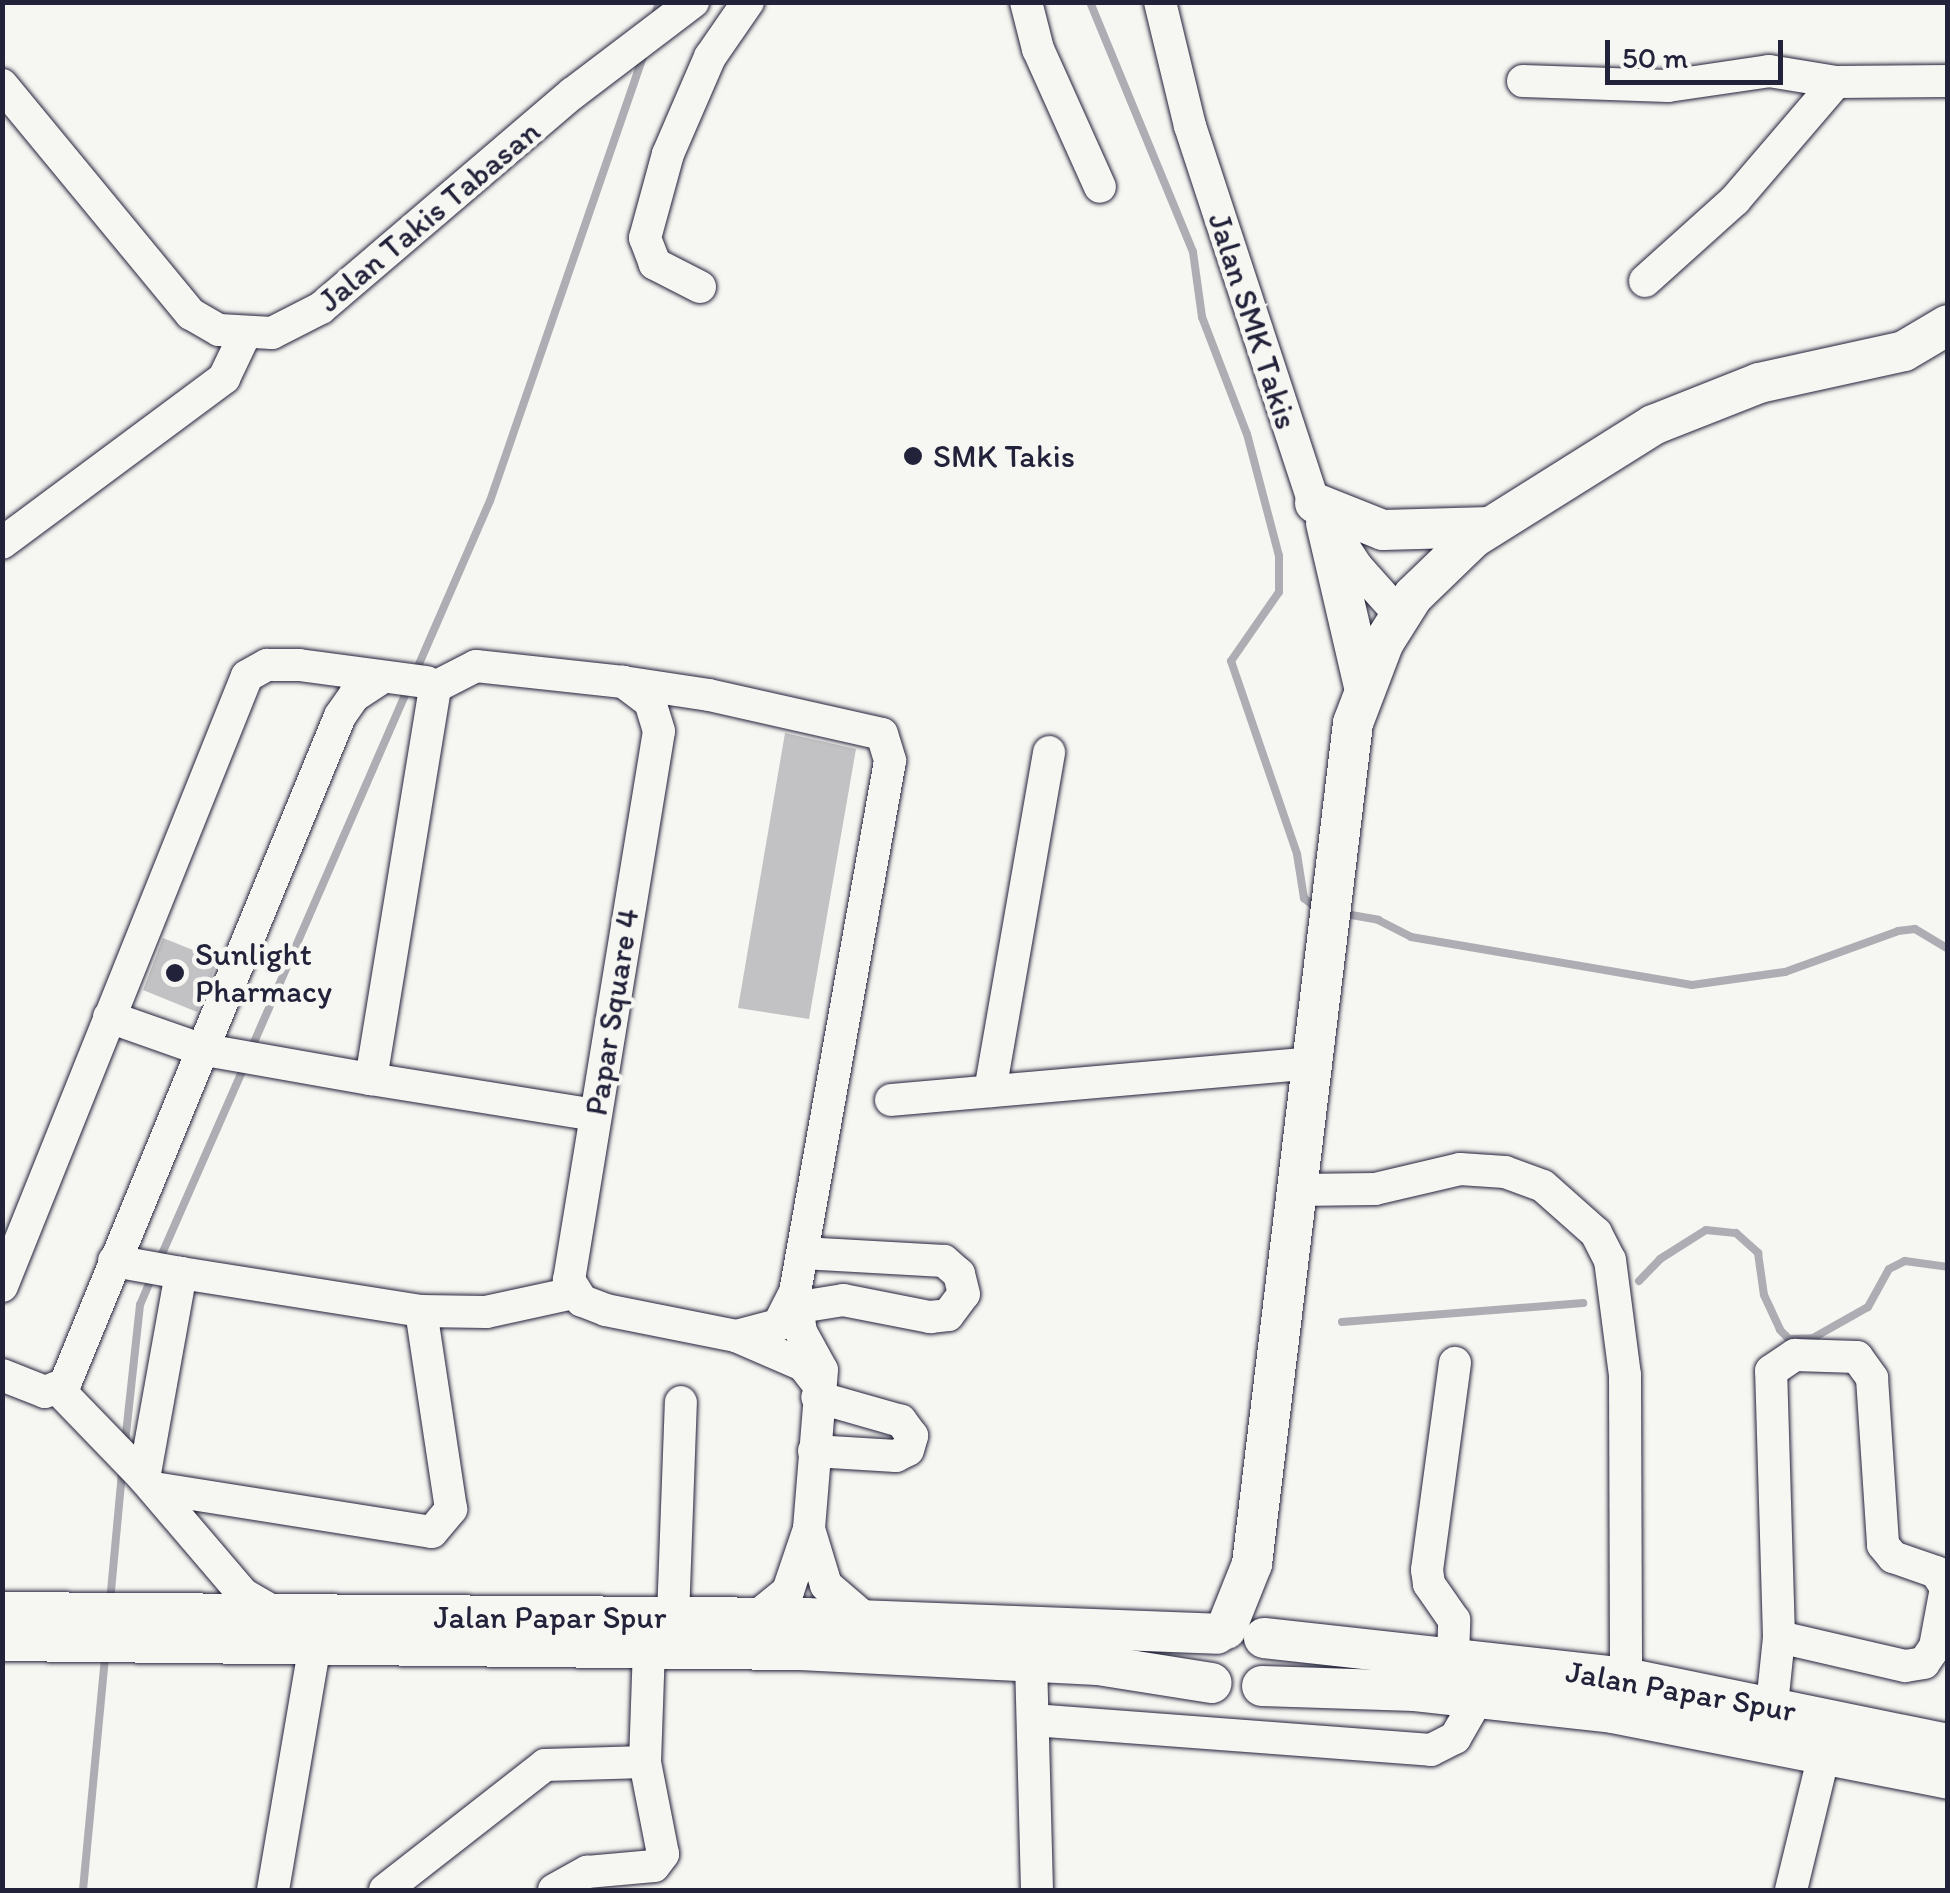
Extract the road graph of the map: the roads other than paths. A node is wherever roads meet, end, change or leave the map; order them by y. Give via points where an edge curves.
1 (748, 2) edge
2 (1026, 2) edge
3 (1160, 2) edge
4 (680, 12) edge
5 (1524, 80) dead end
6 (1948, 81) edge
7 (1836, 82) junction
8 (2, 85) edge
9 (1100, 187) dead end
10 (1645, 281) dead end
11 (700, 287) dead end
12 (1948, 325) edge
13 (244, 336) junction
14 (1320, 513) junction
15 (1490, 527) junction
16 (2, 544) edge
17 (1400, 614) junction
18 (300, 665) junction
19 (411, 680) junction
20 (624, 682) junction
21 (1364, 686) junction
22 (709, 696) junction
23 (335, 726) junction
24 (660, 731) junction
25 (1050, 752) dead end
26 (109, 1016) junction
27 (215, 1052) junction
28 (1314, 1063) junction
29 (371, 1078) junction
30 (990, 1091) junction
31 (892, 1100) dead end
32 (595, 1115) junction
33 (1298, 1190) junction
34 (802, 1253) junction
35 (114, 1261) junction
36 (172, 1272) junction
37 (2, 1286) edge
38 (574, 1293) junction
39 (798, 1299) junction
40 (421, 1311) junction
41 (736, 1336) junction
42 (1455, 1363) dead end
43 (2, 1375) edge
44 (58, 1389) junction
45 (818, 1390) junction
46 (681, 1402) dead end
47 (814, 1451) junction
48 (143, 1477) junction
49 (810, 1529) junction
50 (2, 1612) edge
51 (276, 1613) junction
52 (673, 1616) junction
53 (755, 1618) junction
54 (867, 1620) junction
55 (108, 1626) junction
56 (1241, 1634) junction
57 (1779, 1637) junction
58 (2, 1642) edge
59 (315, 1644) junction
60 (649, 1650) junction
61 (1453, 1657) junction
62 (1031, 1661) junction
63 (1414, 1672) junction
64 (1626, 1678) junction
65 (1212, 1683) junction
66 (1262, 1686) junction
67 (1478, 1698) junction
68 (1772, 1706) junction
69 (1033, 1720) junction
70 (1948, 1744) edge
71 (1825, 1752) junction
72 (645, 1762) junction
73 (1948, 1779) edge
74 (274, 1890) edge
75 (385, 1890) edge
76 (554, 1890) edge
77 (1037, 1890) edge
78 (1791, 1890) edge

1 - 11 street via 710,57 668,154 645,238 655,264
2 - 9 street via 1038,48
3 - 14 street, Jalan SMK Takis via 1190,126
4 - 13 street, Jalan Takis Tabasan via 322,308 272,332
5 - 7 street via 1668,86 1770,71
6 - 7 street
7 - 10 street via 1735,200
8 - 13 street via 191,314
12 - 15 main road via 1904,351 1716,396 1653,425
13 - 16 street via 224,378
14 - 15 main road via 1383,530
14 - 17 street, Jalan SMK Takis
14 - 21 main road
15 - 17 main road via 1438,568
17 - 21 main road
18 - 19 street
18 - 23 street via 330,694
18 - 26 street via 267,666 247,676
19 - 20 street via 476,666
19 - 23 street via 354,696
19 - 29 street
20 - 22 street
20 - 24 street via 650,702
21 - 28 main road via 1347,766
22 - 24 street via 679,706
22 - 34 street via 871,730 882,734 890,752
23 - 27 street
24 - 32 street, Papar Square 4
25 - 30 street
26 - 27 street
26 - 37 street
27 - 29 street
27 - 35 street
28 - 30 street
28 - 33 main road
29 - 32 street
30 - 31 street
32 - 38 street, Papar Square 4 via 570,1265
33 - 56 main road via 1252,1564 1260,1577
33 - 64 street via 1376,1189 1460,1170 1505,1172 1543,1186 1596,1232 1610,1260 1625,1375
34 - 39 street
34 - 39 street via 944,1261 959,1274 964,1294 948,1314 930,1317 843,1300
35 - 36 street
35 - 44 street
36 - 40 street
36 - 48 street
38 - 40 street via 486,1312
38 - 41 street via 592,1306
39 - 41 street via 770,1331
39 - 45 street via 801,1332 820,1361
40 - 48 street via 450,1509 432,1532
41 - 45 street via 804,1365
42 - 61 street via 1427,1570 1454,1620
43 - 44 street via 45,1392
44 - 48 street
45 - 47 street
45 - 47 street via 902,1421 912,1436 908,1450 896,1456
46 - 52 street
47 - 49 street
48 - 51 street via 243,1594
49 - 53 street via 788,1591
49 - 54 street via 826,1585
50 - 55 main road, Jalan Papar Spur
51 - 52 main road, Jalan Papar Spur
51 - 55 main road, Jalan Papar Spur
52 - 53 main road, Jalan Papar Spur
53 - 54 main road, Jalan Papar Spur
54 - 56 main road, Jalan Papar Spur
55 - 58 main road
55 - 59 main road
56 - 63 main road, Jalan Papar Spur
56 - 65 main road via 1205,1652
56 - 66 main road via 1272,1658
57 - 57 street via 1772,1371 1795,1355 1857,1357 1872,1378 1883,1545 1893,1557 1936,1572 1946,1588 1935,1646 1924,1662 1905,1666
57 - 68 street
59 - 60 main road
59 - 74 street
60 - 62 main road
60 - 72 street
61 - 63 main road, Jalan Papar Spur
61 - 64 main road, Jalan Papar Spur
62 - 65 main road
62 - 69 street
63 - 66 main road
63 - 67 main road, Jalan Papar Spur
64 - 68 main road, Jalan Papar Spur
65 - 66 main road via 1242,1696
67 - 69 street via 1455,1738 1431,1750
67 - 71 main road, Jalan Papar Spur
68 - 70 main road, Jalan Papar Spur
69 - 77 street
71 - 73 main road, Jalan Papar Spur
71 - 78 street
72 - 75 street via 545,1765
72 - 76 street via 663,1846 660,1861 647,1868 586,1872

